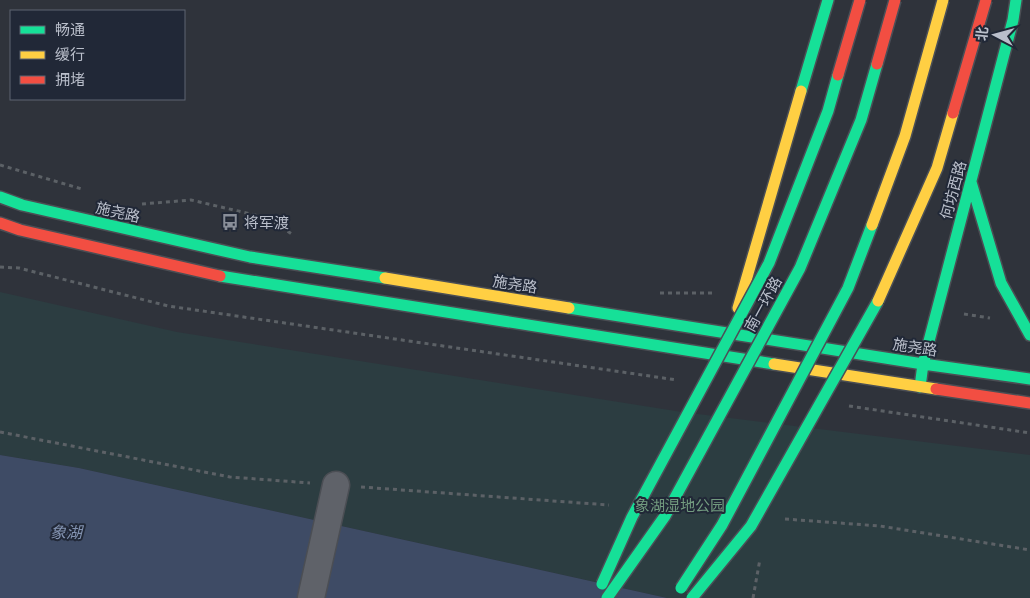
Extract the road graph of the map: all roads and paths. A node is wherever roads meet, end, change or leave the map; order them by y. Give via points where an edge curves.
1 (828, 0) edge
2 (860, 0) edge
3 (895, 0) edge
4 (943, 0) edge
5 (986, 0) edge
6 (1016, 0) edge
7 (0, 165) edge
8 (971, 182) junction
9 (89, 191) dead end
10 (0, 198) edge
11 (135, 204) dead end
12 (0, 223) edge
13 (298, 239) dead end
14 (0, 267) edge
15 (656, 292) dead end
16 (742, 293) junction
17 (937, 310) junction
18 (1019, 316) junction
19 (731, 333) junction
20 (1030, 335) edge
21 (724, 356) junction
22 (923, 364) junction
23 (1030, 379) edge
24 (686, 382) dead end
25 (920, 387) junction
26 (1030, 403) edge
27 (843, 405) dead end
28 (0, 432) edge
29 (1030, 433) edge
30 (336, 485) junction
31 (616, 506) dead end
32 (777, 518) dead end
33 (1030, 550) edge
34 (311, 598) edge
35 (596, 598) edge
36 (608, 598) edge
37 (675, 598) edge
38 (692, 598) edge

1 - 16 main road
2 - 35 main road, bridge via 828,111 769,263 632,517
3 - 36 main road, 南一环路, bridge via 861,120 800,268 664,516
4 - 37 main road, bridge via 905,136 848,288 722,525
5 - 38 main road, bridge via 937,168 883,293 751,526
6 - 8 main road, 何坊西路
7 - 9 path
8 - 17 main road, 何坊西路
8 - 18 main road via 1001,283
10 - 19 main road, 施尧路 via 250,257
11 - 13 path via 191,200 268,218
12 - 21 main road via 234,279
14 - 24 path via 19,268 168,306
15 - 16 path
16 - 19 main road
17 - 18 path via 992,318
17 - 22 main road, 何坊西路
18 - 20 main road
19 - 21 main road
19 - 22 main road, 施尧路
21 - 25 main road
22 - 23 main road, 施尧路
22 - 25 main road, 何坊西路
25 - 26 main road
27 - 29 path
28 - 30 path via 230,477
30 - 31 path
30 - 34 street
32 - 33 path via 880,526

